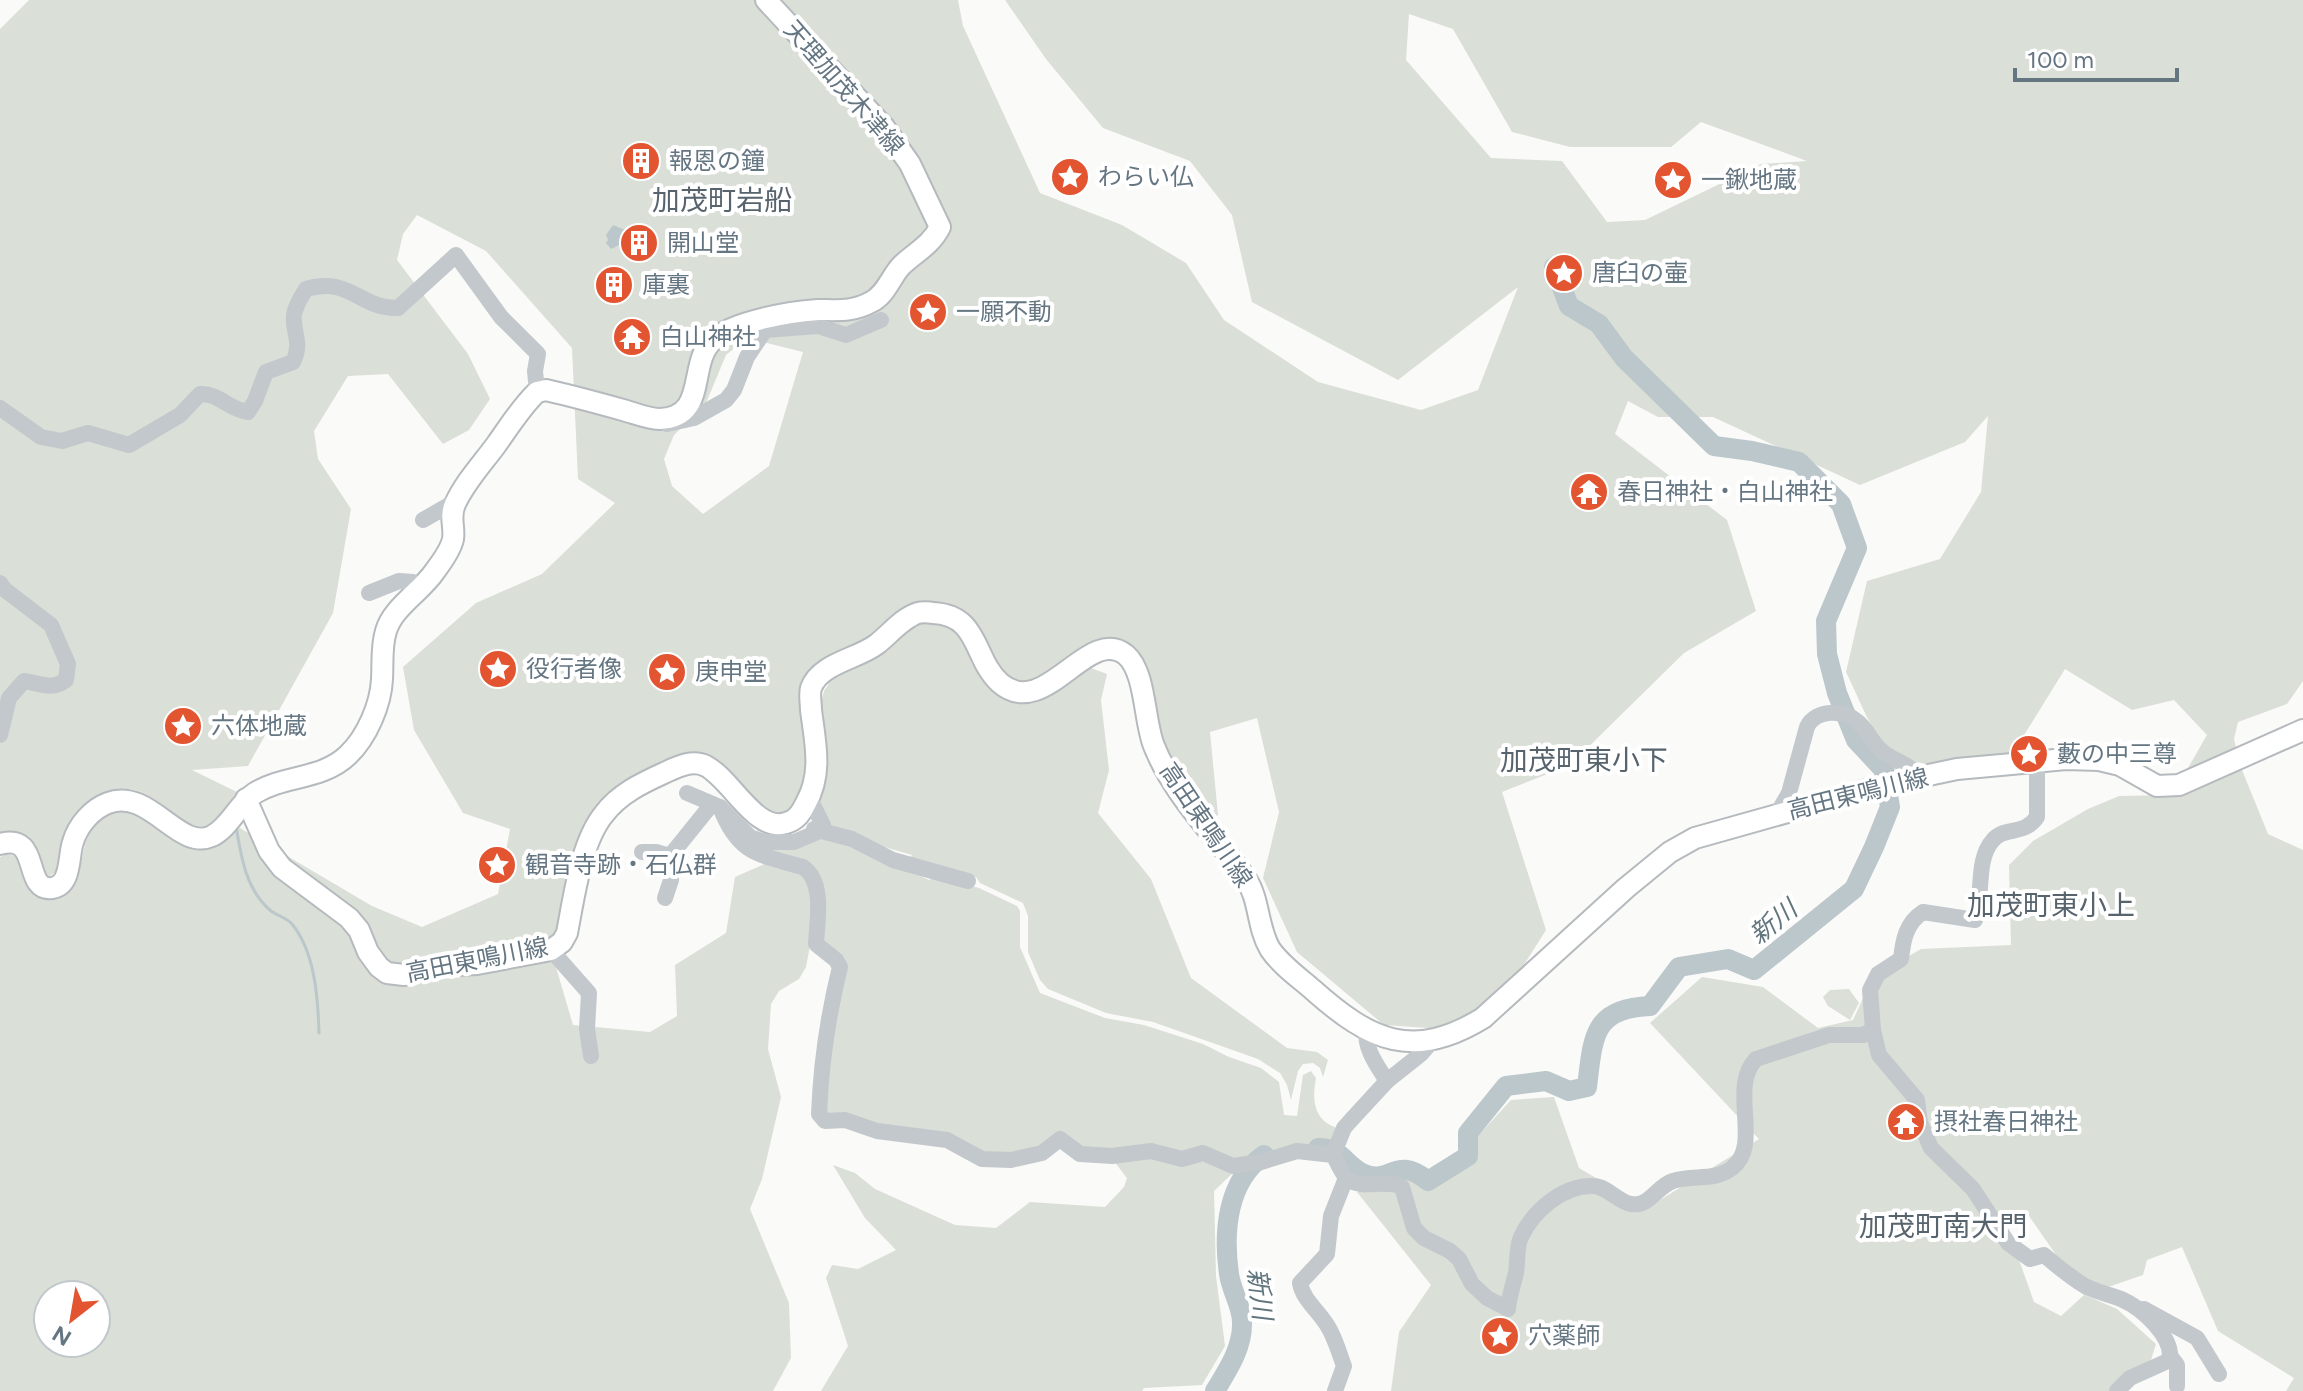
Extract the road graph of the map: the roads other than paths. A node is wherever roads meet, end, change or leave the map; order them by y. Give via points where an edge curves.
1 (766, 0) edge
2 (881, 320) dead end
3 (537, 392) junction
4 (0, 408) edge
5 (659, 419) junction
6 (456, 501) junction
7 (423, 520) dead end
8 (0, 583) edge
9 (420, 590) junction
10 (369, 593) dead end
11 (2303, 730) edge
12 (0, 735) edge
13 (2037, 761) junction
14 (1920, 776) junction
15 (687, 793) dead end
16 (809, 797) junction
17 (246, 799) junction
18 (716, 805) junction
19 (1777, 814) junction
20 (793, 821) junction
21 (820, 831) junction
22 (0, 844) edge
23 (642, 852) dead end
24 (670, 856) junction
25 (968, 881) dead end
26 (665, 898) dead end
27 (551, 950) junction
28 (1367, 1030) junction
29 (1873, 1030) junction
30 (1433, 1040) junction
31 (591, 1056) dead end
32 (1387, 1081) junction
33 (1333, 1155) junction
34 (1346, 1178) junction
35 (2131, 1304) junction
36 (2170, 1356) junction
37 (2219, 1374) dead end
38 (2177, 1386) dead end
39 (1335, 1391) edge
40 (2117, 1391) edge

1 - 5 main road, 天理加茂木津線 via 884,127 910,164 940,227 875,301 853,311 783,314 713,339 702,353 690,403 678,414
2 - 5 street via 846,335 818,326 765,330 726,400 694,418 668,425
3 - 4 street via 538,354 501,317 456,255 398,308 323,284 306,289 293,317 298,351 293,362 266,372 248,412 210,393 200,394 180,415 129,445 88,433 62,441 41,437
3 - 5 main road
3 - 6 main road
6 - 7 street
6 - 9 main road via 453,540
8 - 12 street via 51,625 68,664 61,683 46,687 24,681 14,691
9 - 10 street via 413,582 399,581
9 - 17 main road via 386,628 374,713 348,755 332,767 268,786
11 - 13 main road, 高田東鳴川線 via 2166,787 2109,762
13 - 14 main road, 高田東鳴川線
13 - 29 street via 2037,817 2026,829 2001,834 1991,842 1982,862 1975,920 1923,912 1915,917 1905,934 1901,959 1878,974 1870,990
14 - 19 main road, 高田東鳴川線
14 - 19 street via 1911,765 1883,752 1858,721 1818,715 1810,720 1789,793
15 - 18 street
16 - 20 main road, 高田東鳴川線
16 - 21 street via 823,825
16 - 28 main road, 高田東鳴川線 via 818,758 811,688 830,668 862,655 919,612 954,618 975,639 1000,682 1021,691 1050,684 1100,650 1115,650 1127,656 1136,672 1161,763 1247,881 1271,951 1325,1001
17 - 22 main road via 221,829 201,837 179,831 139,803 105,804 81,825 65,879 54,887 36,881 23,848
17 - 27 main road, 高田東鳴川線 via 282,868 349,918 387,973 404,975
18 - 21 street via 750,837 765,842 794,842
18 - 24 street
18 - 33 street via 742,845 803,867 817,887 816,944 840,967 820,1088 819,1114 825,1121 845,1120 877,1131 947,1140 982,1159 1042,1153 1060,1139 1080,1154 1151,1151 1182,1159 1203,1153 1233,1166 1297,1151
19 - 30 main road, 高田東鳴川線 via 1695,838 1670,852 1483,1018
20 - 21 street
20 - 27 main road, 高田東鳴川線 via 779,825 760,819 704,765 687,763 633,788 604,813 592,832 567,933
21 - 25 street via 914,867
23 - 24 street
24 - 26 street
27 - 31 street via 589,993
28 - 30 main road, 高田東鳴川線 via 1400,1041
28 - 32 street via 1374,1060
29 - 34 street via 1829,1035 1756,1059 1746,1075 1746,1143 1734,1167 1719,1175 1673,1181 1643,1203 1630,1204 1595,1185 1547,1204 1519,1240 1508,1309 1472,1284 1450,1251 1414,1228 1402,1187
29 - 35 street via 1879,1055 1917,1100 1931,1148 1973,1189 2008,1243 2030,1259 2044,1255 2087,1287
30 - 32 street
32 - 33 street via 1352,1119
33 - 34 street
34 - 39 street via 1331,1216 1327,1254 1300,1283 1302,1295 1329,1328 1344,1366
35 - 36 street via 2160,1333
35 - 37 street via 2197,1338
36 - 38 street via 2177,1365
36 - 40 street

